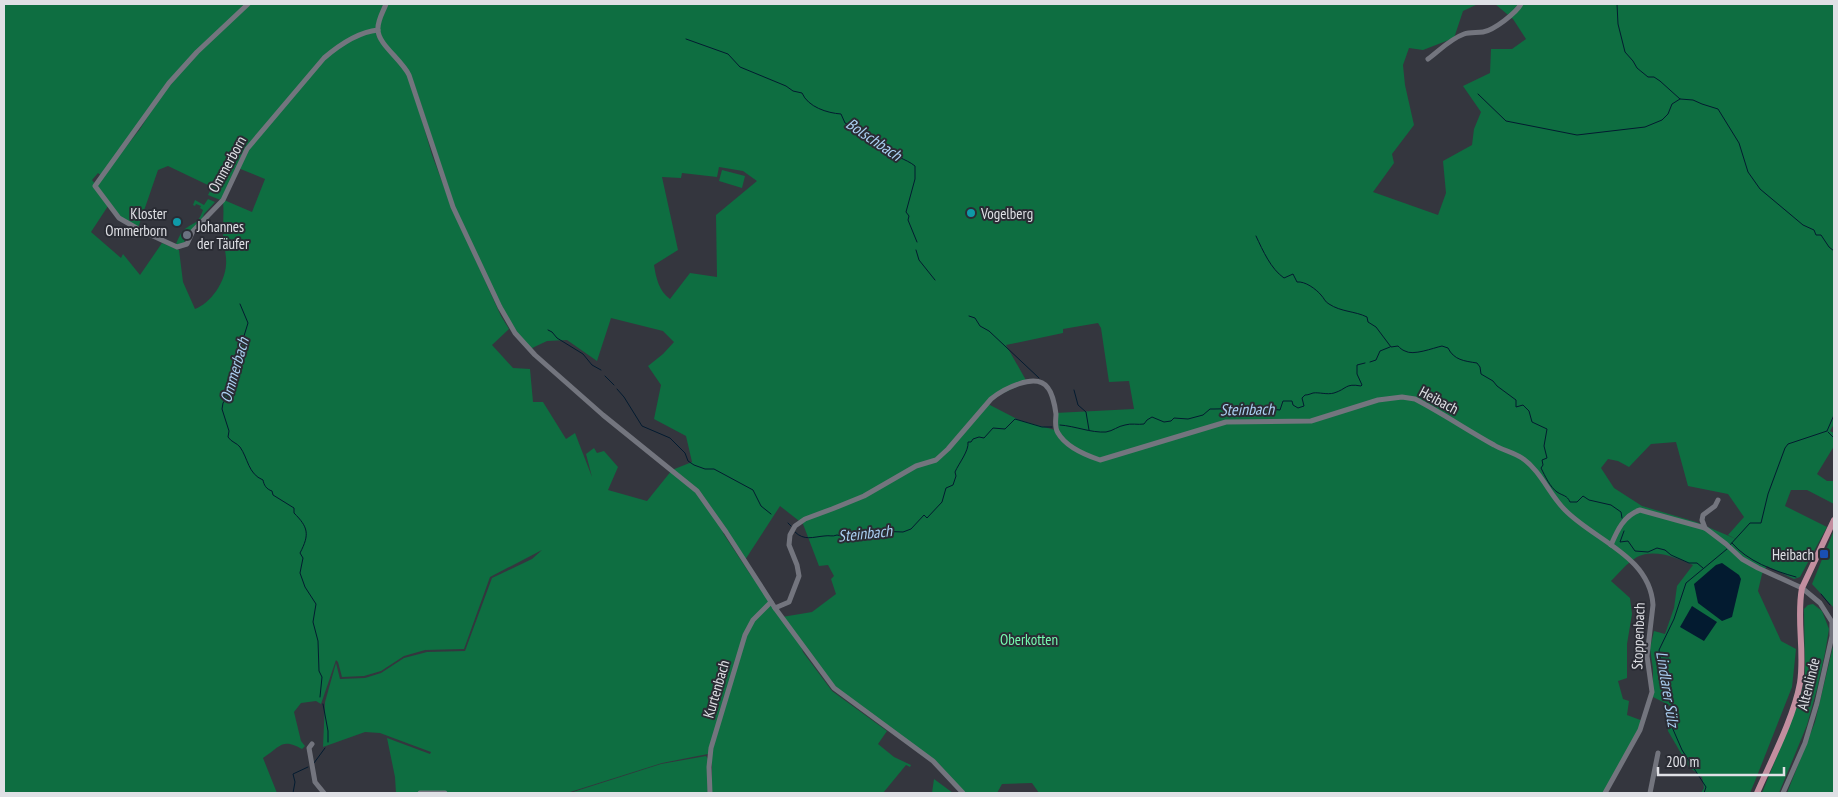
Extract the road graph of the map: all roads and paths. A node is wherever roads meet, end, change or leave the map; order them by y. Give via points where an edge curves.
1 (248, 4) edge
2 (386, 4) edge
3 (1521, 4) edge
4 (378, 30) junction
5 (1428, 59) dead end
6 (1718, 500) dead end
7 (1834, 520) edge
8 (1705, 528) junction
9 (1611, 545) junction
10 (1802, 588) junction
11 (771, 602) junction
12 (776, 608) junction
13 (312, 744) dead end
14 (1658, 753) dead end
15 (324, 793) edge
16 (420, 793) edge
17 (445, 793) edge
18 (710, 793) edge
19 (963, 793) edge
20 (1605, 793) edge
21 (1650, 793) edge
22 (1757, 793) edge
23 (1783, 793) edge

1 - 4 street, Ommerborn via 169,83 96,186 119,218 177,247 188,244 193,231 223,200 247,149 324,58 337,47
2 - 4 street
3 - 5 street via 1490,30 1465,33
4 - 11 street via 383,43 402,62 409,75 453,207 511,327 534,355 697,491
6 - 8 street via 1703,514
7 - 10 main road
8 - 9 street via 1640,510 1628,517
8 - 10 street via 1742,559
9 - 12 street, Heibach via 1565,511 1521,457 1496,446 1415,398 1402,396 1378,400 1311,421 1226,422 1100,460 1084,454 1059,436 1049,388 1024,382 996,396 936,460 916,466 854,500 797,524 789,542 798,568 798,582 789,602
9 - 20 street, Stoppenbach via 1633,562 1649,584 1653,596 1647,656 1652,692 1640,730
10 - 22 main road via 1800,683
10 - 23 street, Altenlinde via 1827,613 1832,622 1832,636 1815,711
11 - 12 street
11 - 18 street, Kurtenbach via 753,620 745,635 711,748
12 - 19 street via 834,688 936,763
13 - 15 street via 309,748 314,782
14 - 21 street
16 - 17 street

